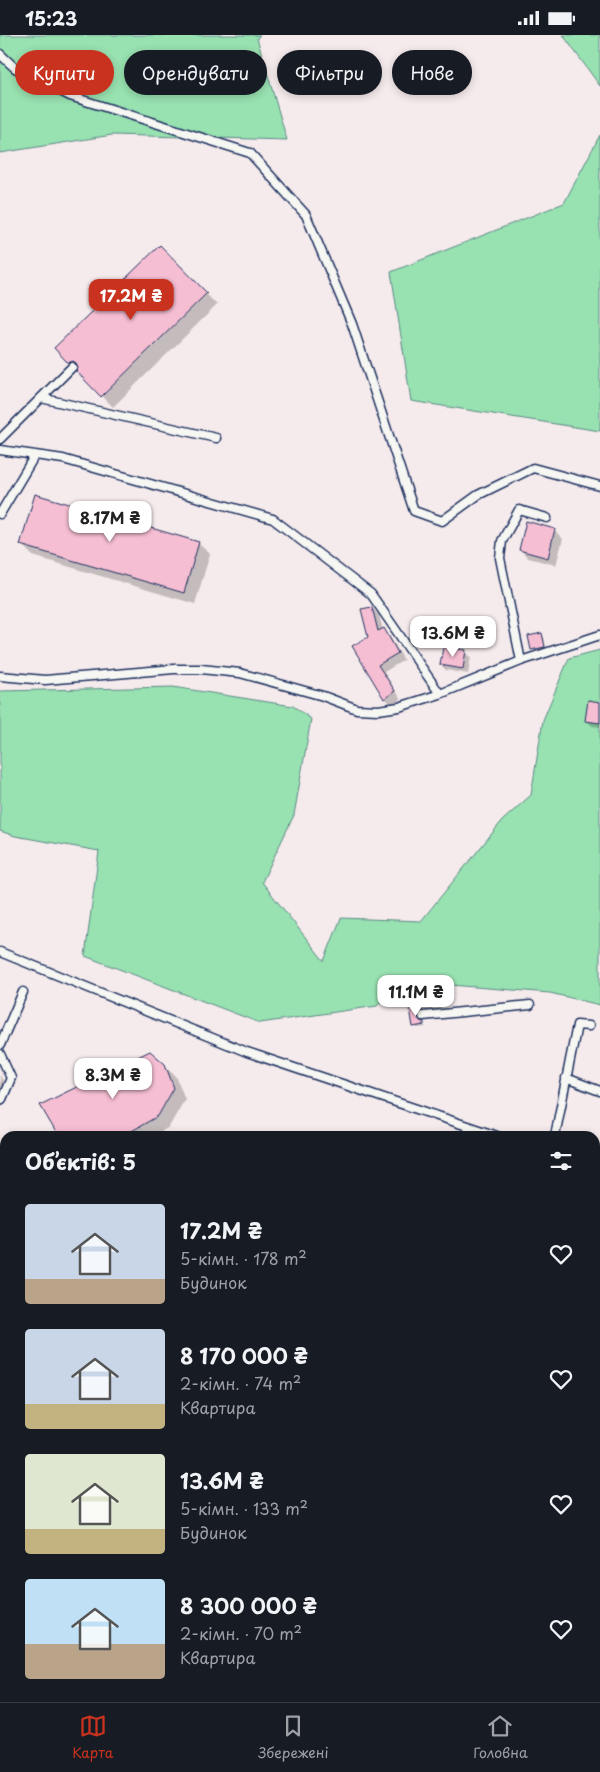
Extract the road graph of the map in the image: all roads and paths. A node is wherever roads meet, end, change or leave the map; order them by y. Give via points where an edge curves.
1 (0, 54) edge
2 (72, 367) dead end
3 (41, 398) junction
4 (216, 438) dead end
5 (0, 439) edge
6 (0, 450) edge
7 (35, 455) junction
8 (600, 486) edge
9 (0, 514) edge
10 (547, 518) dead end
11 (600, 635) edge
12 (521, 661) junction
13 (0, 676) edge
14 (440, 694) junction
15 (0, 951) edge
16 (24, 992) dead end
17 (530, 1005) dead end
18 (422, 1016) dead end
19 (589, 1026) dead end
20 (0, 1045) edge
21 (0, 1054) edge
22 (566, 1078) junction
23 (600, 1091) edge
24 (0, 1100) edge
25 (482, 1131) edge
26 (556, 1131) edge

1 - 8 lane via 15,68 70,96 250,153 306,215 352,324 414,511 442,521 478,495 533,469
2 - 3 lane
3 - 4 lane
3 - 5 lane
6 - 7 lane
7 - 9 lane
7 - 14 lane via 63,459 273,519 371,594
10 - 12 lane via 519,510 502,541 500,558
11 - 12 lane
12 - 14 lane
13 - 14 lane via 45,680 201,669 240,673 357,709 378,710
15 - 25 lane via 247,1052
16 - 20 lane
17 - 18 lane
19 - 22 lane via 577,1025
21 - 24 lane via 11,1077
22 - 23 lane
22 - 26 lane

